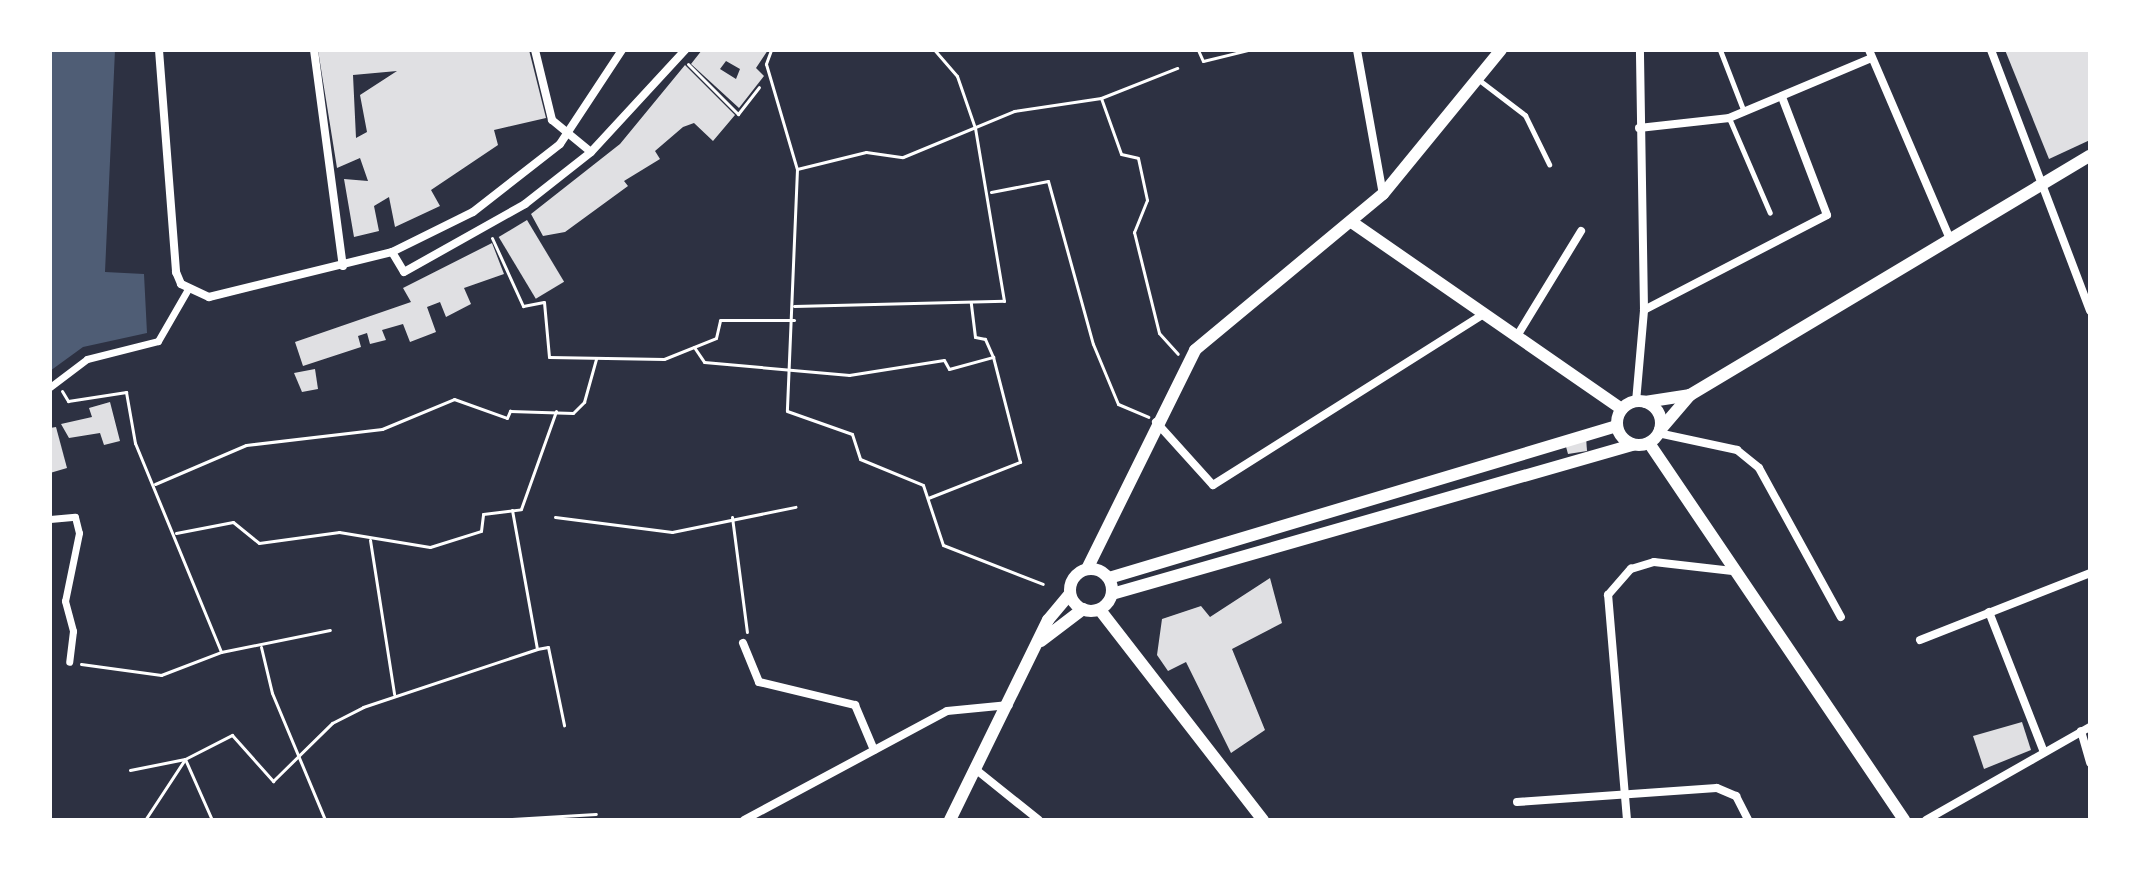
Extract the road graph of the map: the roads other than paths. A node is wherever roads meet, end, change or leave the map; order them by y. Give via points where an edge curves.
1 (159, 50) edge
2 (314, 50) edge
3 (535, 50) edge
4 (622, 50) edge
5 (1357, 50) edge
6 (1501, 50) edge
7 (1640, 50) edge
8 (1720, 50) edge
9 (1991, 50) edge
10 (683, 53) edge
11 (1870, 54) edge
12 (1479, 80) junction
13 (1782, 97) junction
14 (1745, 113) junction
15 (1729, 118) junction
16 (1639, 128) junction
17 (568, 134) junction
18 (591, 152) junction
19 (2090, 156) edge
20 (1549, 164) dead end
21 (2046, 183) junction
22 (1383, 194) junction
23 (1770, 213) dead end
24 (1353, 223) junction
25 (1581, 231) dead end
26 (1949, 237) junction
27 (392, 252) junction
28 (343, 266) junction
29 (188, 289) junction
30 (1644, 310) junction
31 (2090, 311) edge
32 (1483, 314) junction
33 (1517, 336) junction
34 (53, 385) edge
35 (1690, 395) junction
36 (1640, 402) junction
37 (1622, 409) junction
38 (1155, 420) junction
39 (1617, 426) junction
40 (1656, 435) junction
41 (1632, 445) junction
42 (50, 519) edge
43 (1087, 569) junction
44 (1732, 571) junction
45 (2090, 573) edge
46 (1109, 578) junction
47 (1070, 594) junction
48 (1112, 594) junction
49 (1083, 609) junction
50 (1100, 610) junction
51 (1989, 612) junction
52 (1841, 617) dead end
53 (1920, 640) dead end
54 (1041, 641) junction
55 (743, 643) road end
56 (69, 662) road end
57 (1010, 705) junction
58 (2090, 727) edge
59 (2081, 731) junction
60 (874, 750) junction
61 (2043, 750) junction
62 (2090, 763) edge
63 (974, 768) junction
64 (1624, 793) junction
65 (1517, 802) dead end
66 (744, 820) edge
67 (950, 820) edge
68 (1039, 820) edge
69 (1263, 820) edge
70 (1627, 820) edge
71 (1748, 820) edge
72 (1904, 820) edge
73 (1926, 820) edge

1 - 29 street via 176,272
2 - 28 street
3 - 17 street via 552,120
4 - 17 street
5 - 22 street
6 - 12 street
7 - 16 street
8 - 14 lane
9 - 21 street
10 - 18 street
11 - 13 street
11 - 26 street
12 - 20 lane via 1525,115
12 - 22 street
13 - 14 street
13 - 30 street via 1827,215
14 - 15 street
15 - 16 street
15 - 23 lane
16 - 30 street
17 - 18 street
17 - 27 street via 510,188
18 - 27 street via 488,228 404,272
19 - 21 street
21 - 26 street
21 - 31 street
22 - 24 street
24 - 32 street
24 - 38 street via 1209,335 1186,363
25 - 33 street
26 - 35 street
27 - 28 street
28 - 29 street via 209,297
29 - 34 street via 158,341 87,359
30 - 36 street
32 - 33 street
32 - 38 street via 1213,485
33 - 37 street
35 - 36 street
35 - 40 street
36 - 37 street
36 - 40 street via 1658,413
37 - 39 street
38 - 43 street
39 - 41 street
39 - 46 street
40 - 41 street
40 - 44 street
40 - 52 street via 1737,450 1759,468
41 - 48 street
42 - 56 street via 75,517 79,533 65,601 73,631
43 - 46 street
43 - 47 street via 1075,575
44 - 64 street via 1654,562 1631,569 1608,595
44 - 72 street
45 - 51 street
46 - 48 street
47 - 49 street
47 - 54 street
48 - 50 street
49 - 50 street
49 - 54 street
50 - 69 street
51 - 53 street
51 - 61 street
54 - 57 street
55 - 60 street via 759,682 855,705
57 - 60 street via 966,704
57 - 63 street
58 - 59 street
59 - 61 street
59 - 62 street
60 - 66 street
61 - 73 street
63 - 67 street
63 - 68 street
64 - 65 street
64 - 70 street
64 - 71 street via 1728,790

